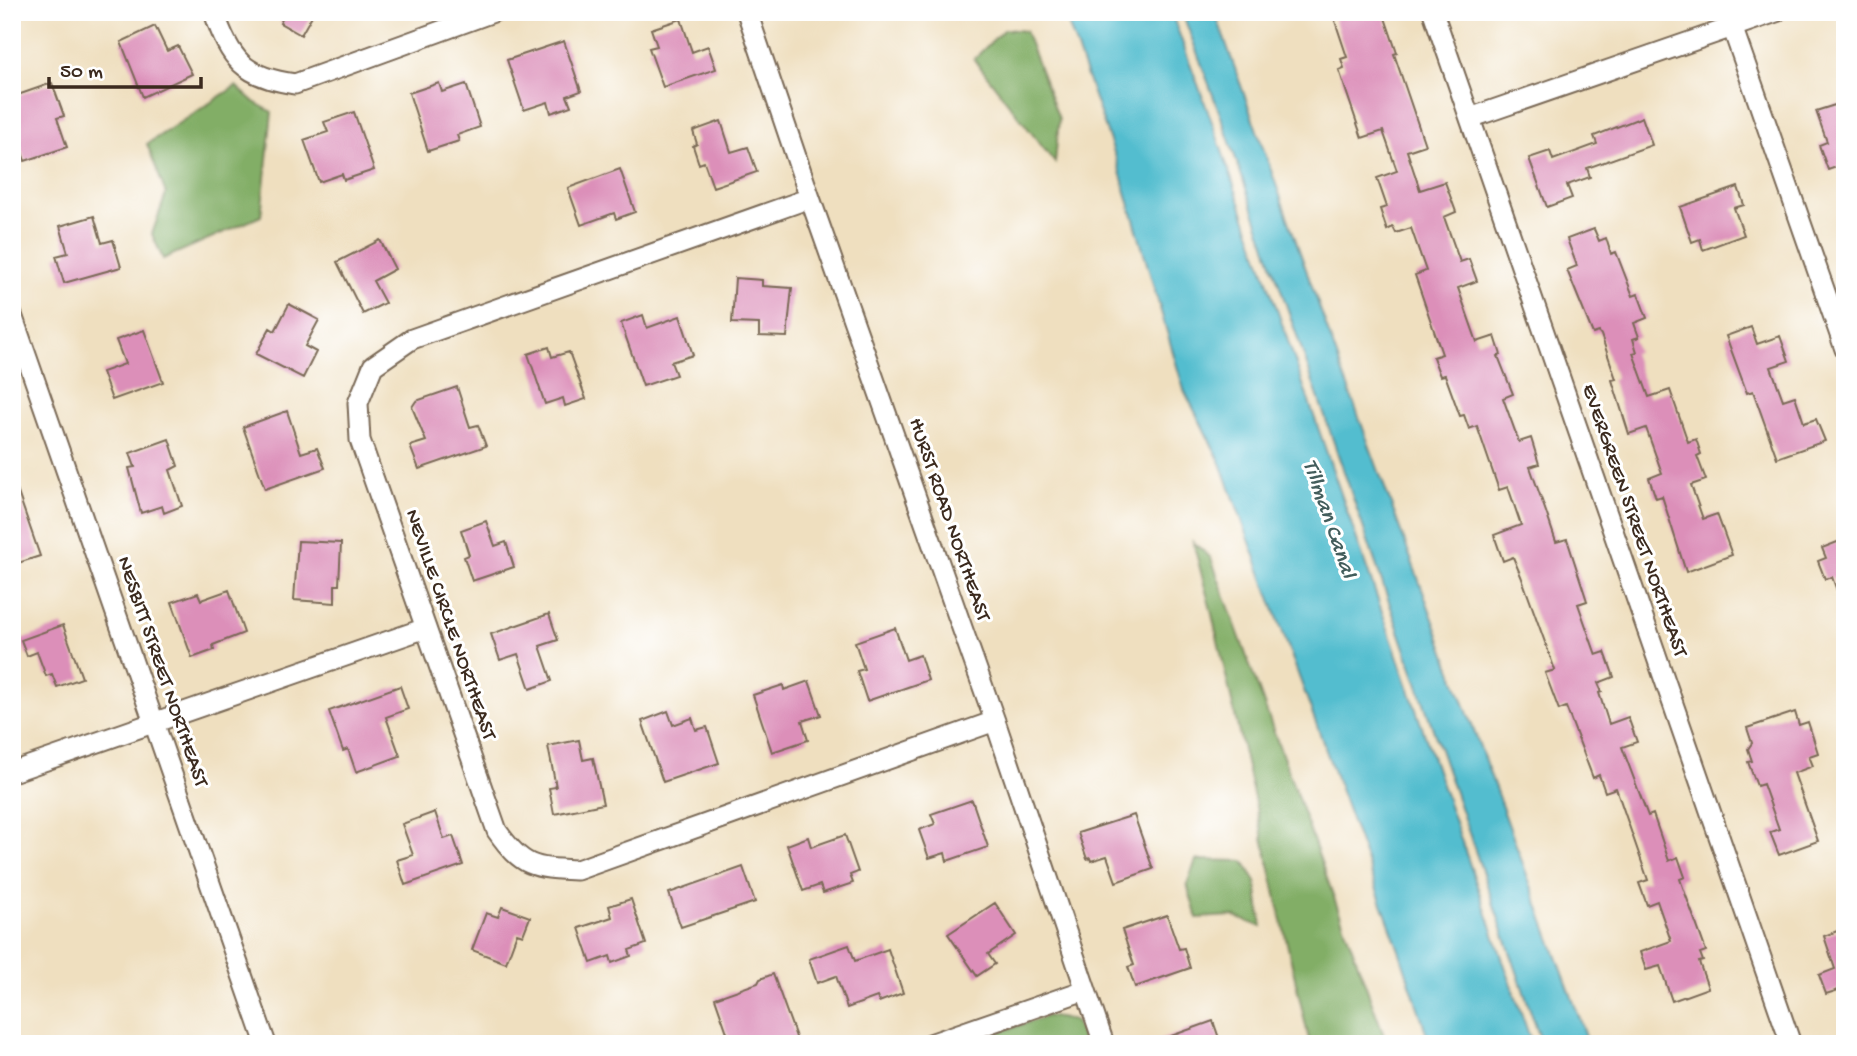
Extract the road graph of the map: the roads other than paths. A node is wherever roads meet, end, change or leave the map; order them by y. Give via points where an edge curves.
1 (214, 12) edge
2 (493, 12) edge
3 (747, 12) edge
4 (1433, 12) edge
5 (1776, 12) edge
6 (1730, 20) edge
7 (1470, 118) junction
8 (810, 198) junction
9 (12, 315) edge
10 (1845, 349) edge
11 (426, 628) junction
12 (995, 722) junction
13 (154, 723) junction
14 (12, 772) edge
15 (1085, 990) junction
16 (266, 1044) edge
17 (930, 1044) edge
18 (1104, 1044) edge
19 (1791, 1044) edge

1 - 2 street via 238,63 269,80 295,84
3 - 8 street, HURST ROAD NORTHEAST
4 - 7 street, EVERGREEN STREET NORTHEAST
5 - 6 street
6 - 7 street
6 - 10 street
7 - 19 street, EVERGREEN STREET NORTHEAST
8 - 11 street, NEVILLE CIRCLE NORTHEAST via 412,339 373,366 358,403 360,440
8 - 12 street, HURST ROAD NORTHEAST
9 - 13 street, NESBITT STREET NORTHEAST
11 - 12 street, NEVILLE CIRCLE NORTHEAST via 497,831 512,853 539,868 577,870
11 - 13 street
12 - 15 street, HURST ROAD NORTHEAST
13 - 14 street
13 - 16 street, NESBITT STREET NORTHEAST
15 - 17 street
15 - 18 street, HURST ROAD NORTHEAST

